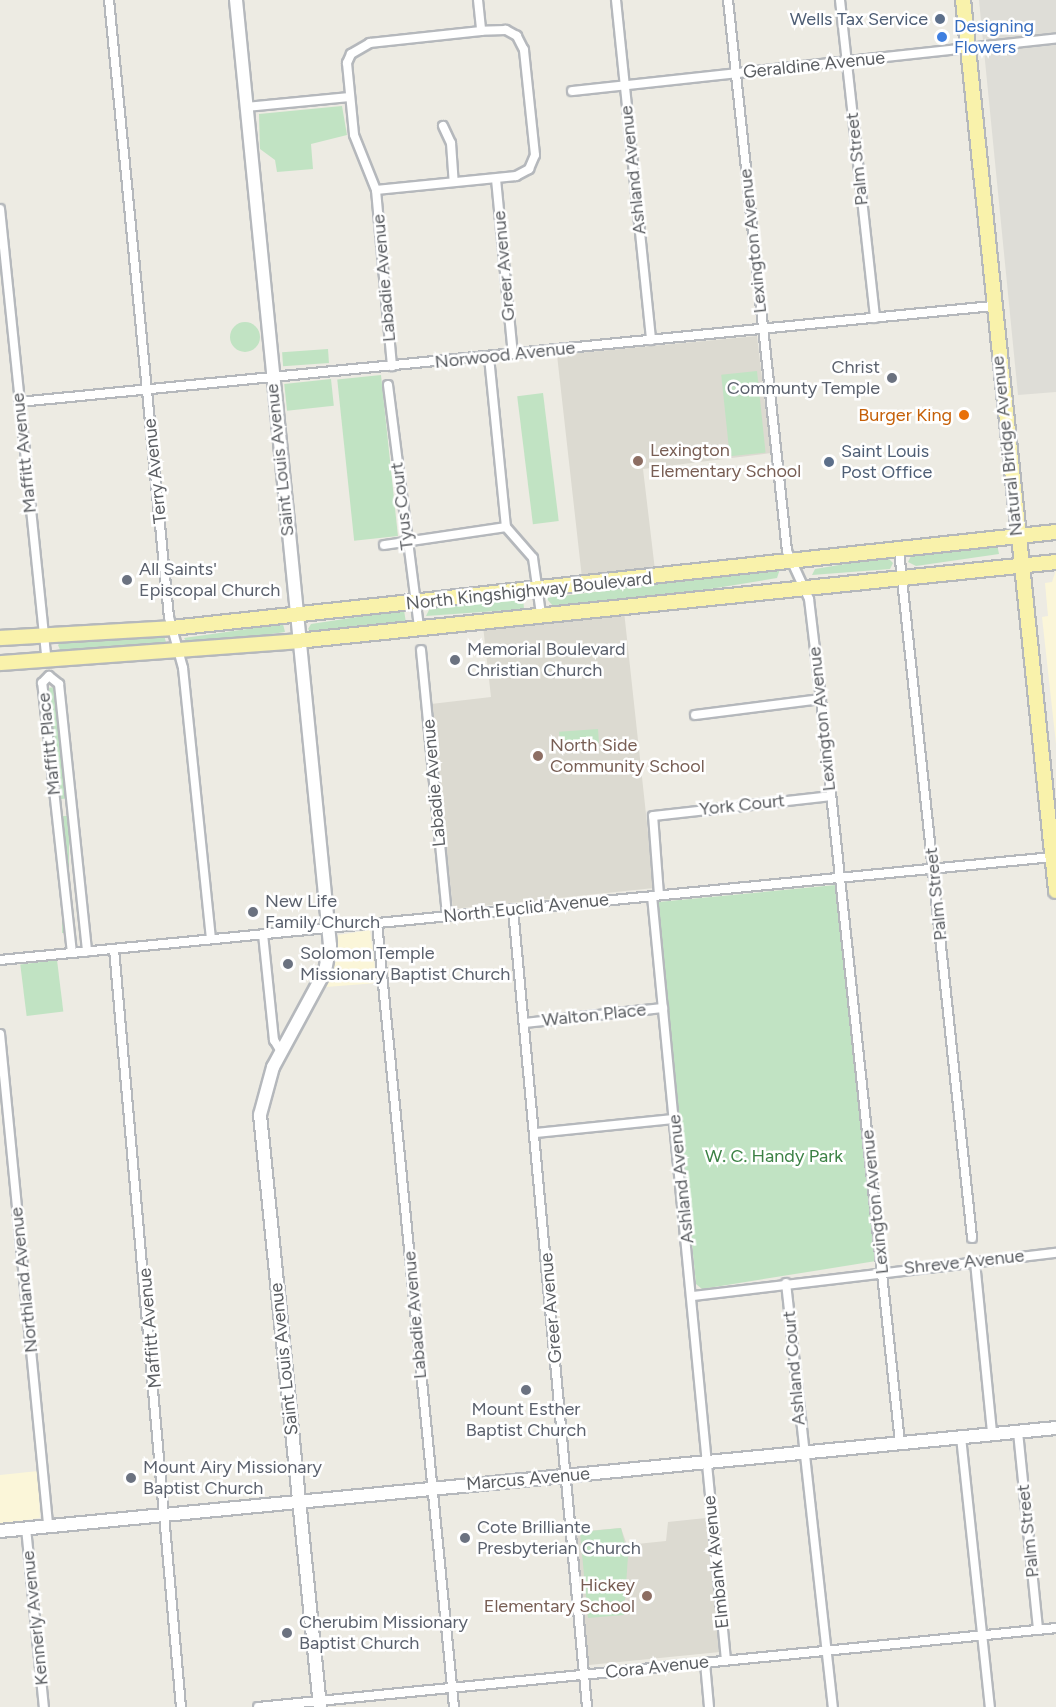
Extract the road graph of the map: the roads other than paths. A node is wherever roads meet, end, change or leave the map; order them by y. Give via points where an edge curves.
1 (109, 0) edge
2 (236, 0) edge
3 (478, 0) edge
4 (616, 0) edge
5 (728, 0) edge
6 (840, 0) edge
7 (963, 0) edge
8 (481, 31) junction
9 (1056, 38) edge
10 (966, 48) junction
11 (847, 62) junction
12 (735, 73) junction
13 (625, 85) junction
14 (572, 91) dead end
15 (350, 97) junction
16 (246, 108) junction
17 (442, 126) dead end
18 (496, 179) junction
19 (454, 182) junction
20 (376, 190) junction
21 (0, 209) edge
22 (992, 306) junction
23 (875, 318) junction
24 (763, 329) junction
25 (651, 340) junction
26 (513, 354) junction
27 (489, 357) junction
28 (392, 366) junction
29 (272, 378) junction
30 (388, 385) dead end
31 (147, 390) junction
32 (19, 402) junction
33 (506, 527) junction
34 (1056, 532) edge
35 (1017, 537) junction
36 (406, 541) junction
37 (384, 545) dead end
38 (899, 550) junction
39 (1056, 562) edge
40 (792, 563) junction
41 (1020, 563) junction
42 (902, 575) junction
43 (803, 586) junction
44 (539, 589) junction
45 (416, 603) junction
46 (541, 614) junction
47 (296, 615) junction
48 (419, 627) junction
49 (172, 628) junction
50 (44, 635) junction
51 (0, 638) edge
52 (297, 641) junction
53 (421, 650) dead end
54 (178, 652) junction
55 (46, 660) junction
56 (0, 663) edge
57 (821, 699) junction
58 (695, 715) dead end
59 (830, 796) junction
60 (653, 816) joint
61 (1053, 857) junction
62 (933, 869) junction
63 (840, 877) junction
64 (1056, 891) edge
65 (656, 895) junction
66 (513, 909) junction
67 (447, 916) junction
68 (378, 923) junction
69 (329, 928) junction
70 (263, 934) junction
71 (211, 939) junction
72 (114, 949) junction
73 (87, 952) junction
74 (72, 953) junction
75 (0, 960) edge
76 (663, 1008) junction
77 (524, 1023) junction
78 (0, 1034) edge
79 (280, 1050) junction
80 (674, 1119) junction
81 (535, 1133) junction
82 (972, 1238) dead end
83 (1056, 1253) edge
84 (975, 1262) junction
85 (882, 1270) junction
86 (786, 1283) junction
87 (693, 1296) junction
88 (1056, 1428) edge
89 (1018, 1432) junction
90 (992, 1433) junction
91 (962, 1437) junction
92 (900, 1443) junction
93 (805, 1453) junction
94 (707, 1463) junction
95 (565, 1475) junction
96 (431, 1487) junction
97 (298, 1501) junction
98 (164, 1514) junction
99 (48, 1526) junction
100 (26, 1528) junction
101 (0, 1531) edge
102 (1056, 1628) edge
103 (1038, 1630) junction
104 (983, 1635) junction
105 (827, 1650) junction
106 (726, 1660) junction
107 (705, 1663) junction
108 (583, 1675) junction
109 (452, 1688) junction
110 (320, 1704) edge
111 (44, 1707) edge
112 (182, 1707) edge
113 (258, 1707) edge
114 (454, 1707) edge
115 (586, 1707) edge
116 (709, 1707) edge
117 (833, 1707) edge
118 (990, 1707) edge

1 - 31 street, Terry Avenue
2 - 16 street, Saint Louis Avenue
3 - 8 street
4 - 13 street, Ashland Avenue
5 - 12 street, Lexington Avenue
6 - 11 street, Palm Street
7 - 10 main road, Natural Bridge Avenue
8 - 15 street via 370,43 351,54
8 - 18 street via 506,30 517,36 524,50 535,155 529,169
9 - 10 street, Geraldine Avenue
10 - 11 street, Geraldine Avenue
10 - 22 main road, Natural Bridge Avenue
11 - 12 street, Geraldine Avenue
11 - 23 street, Palm Street
12 - 13 street, Geraldine Avenue
12 - 24 street, Lexington Avenue
13 - 14 street, Geraldine Avenue
13 - 25 street, Ashland Avenue
15 - 16 street
15 - 20 street via 354,135
16 - 29 street, Saint Louis Avenue
17 - 19 street via 452,142
18 - 19 street
18 - 26 street, Greer Avenue
19 - 20 street
20 - 28 street, Labadie Avenue
21 - 32 street, Maffitt Avenue
22 - 23 street, Norwood Avenue
22 - 35 main road, Natural Bridge Avenue
23 - 24 street, Norwood Avenue
24 - 25 street, Norwood Avenue
24 - 40 street, Lexington Avenue
25 - 26 street, Norwood Avenue
26 - 27 street, Norwood Avenue
27 - 28 street, Norwood Avenue
27 - 33 street
28 - 29 street, Norwood Avenue
29 - 31 street, Norwood Avenue
29 - 47 street, Saint Louis Avenue
30 - 36 street, Tyus Court
31 - 32 street, Norwood Avenue
31 - 49 street, Terry Avenue
32 - 50 street, Maffitt Avenue
33 - 36 street
33 - 44 street via 533,558
34 - 35 main road, North Kingshighway Boulevard
35 - 38 main road, North Kingshighway Boulevard
35 - 41 main road, Natural Bridge Avenue
36 - 37 street
36 - 45 street, Tyus Court
38 - 40 main road, North Kingshighway Boulevard
38 - 42 street, Palm Street
39 - 41 main road, North Kingshighway Boulevard
40 - 43 street, Lexington Avenue
40 - 44 main road, North Kingshighway Boulevard
41 - 42 main road, North Kingshighway Boulevard
41 - 61 main road, Natural Bridge Avenue
42 - 43 main road, North Kingshighway Boulevard
42 - 62 street, Palm Street
43 - 46 main road, North Kingshighway Boulevard
43 - 57 street, Lexington Avenue
44 - 45 main road, North Kingshighway Boulevard
44 - 46 street
45 - 47 main road, North Kingshighway Boulevard
45 - 48 street, Tyus Court
46 - 48 main road, North Kingshighway Boulevard
47 - 49 main road, North Kingshighway Boulevard
47 - 52 street, Saint Louis Avenue
48 - 52 main road, North Kingshighway Boulevard
49 - 50 main road, North Kingshighway Boulevard
49 - 54 street, Terry Avenue
50 - 51 main road, North Kingshighway Boulevard
50 - 55 street, Maffitt Avenue
52 - 54 main road, North Kingshighway Boulevard
52 - 69 street, Saint Louis Avenue
53 - 67 street, Labadie Avenue
54 - 55 main road, North Kingshighway Boulevard
54 - 71 street, Terry Avenue
55 - 56 main road, North Kingshighway Boulevard
57 - 58 street
57 - 59 street, Lexington Avenue
59 - 60 street, York Court
59 - 63 street, Lexington Avenue
60 - 65 street, Ashland Avenue
61 - 62 street, North Euclid Avenue
61 - 64 main road, Natural Bridge Avenue
62 - 63 street, North Euclid Avenue
62 - 82 street, Palm Street
63 - 65 street, North Euclid Avenue
63 - 85 street, Lexington Avenue
65 - 66 street, North Euclid Avenue
65 - 76 street, Ashland Avenue
66 - 67 street, North Euclid Avenue
66 - 77 street, Greer Avenue
67 - 68 street, North Euclid Avenue
68 - 69 street, North Euclid Avenue
68 - 96 street, Labadie Avenue
69 - 70 street, North Euclid Avenue
69 - 79 street, Saint Louis Avenue via 325,971
70 - 71 street, North Euclid Avenue
70 - 79 street
71 - 72 street, North Euclid Avenue
72 - 73 street, North Euclid Avenue
72 - 98 street, Maffitt Avenue
73 - 74 street, North Euclid Avenue
73 - 74 street, Maffitt Place via 59,684 50,676 42,683
74 - 75 street, North Euclid Avenue
76 - 77 street, Walton Place
76 - 80 street, Ashland Avenue
77 - 81 street, Greer Avenue
78 - 99 street, Northland Avenue
79 - 97 street, Saint Louis Avenue via 265,1090 260,1133
80 - 81 street
80 - 87 street, Ashland Avenue
81 - 95 street, Greer Avenue
83 - 84 street, Shreve Avenue
84 - 85 street, Shreve Avenue
84 - 90 street
85 - 86 street, Shreve Avenue
85 - 92 street, Lexington Avenue
86 - 87 street, Shreve Avenue
86 - 93 street, Ashland Court
87 - 94 street, Ashland Avenue
88 - 89 street, Marcus Avenue
89 - 90 street, Marcus Avenue
89 - 103 street, Palm Street
90 - 91 street, Marcus Avenue
91 - 92 street, Marcus Avenue
91 - 104 street
92 - 93 street, Marcus Avenue
93 - 94 street, Marcus Avenue
93 - 105 street
94 - 95 street, Marcus Avenue
94 - 106 street, Elmbank Avenue
95 - 96 street, Marcus Avenue
95 - 108 street, Greer Avenue
96 - 97 street, Marcus Avenue
96 - 109 street, Labadie Avenue
97 - 98 street, Marcus Avenue
97 - 110 street, Saint Louis Avenue
98 - 99 street, Marcus Avenue
98 - 112 street, Maffitt Avenue
99 - 100 street, Marcus Avenue
100 - 101 street, Marcus Avenue
100 - 111 street, Kennerly Avenue
102 - 103 street, Cora Avenue
103 - 104 street, Cora Avenue
104 - 105 street, Cora Avenue
104 - 118 street
105 - 106 street, Cora Avenue
105 - 117 street
106 - 107 street, Cora Avenue
107 - 108 street, Cora Avenue
107 - 116 street
108 - 109 street, Cora Avenue
108 - 115 street, Greer Avenue
109 - 110 street, Cora Avenue
109 - 114 street, Labadie Avenue
110 - 113 street, Cora Avenue

